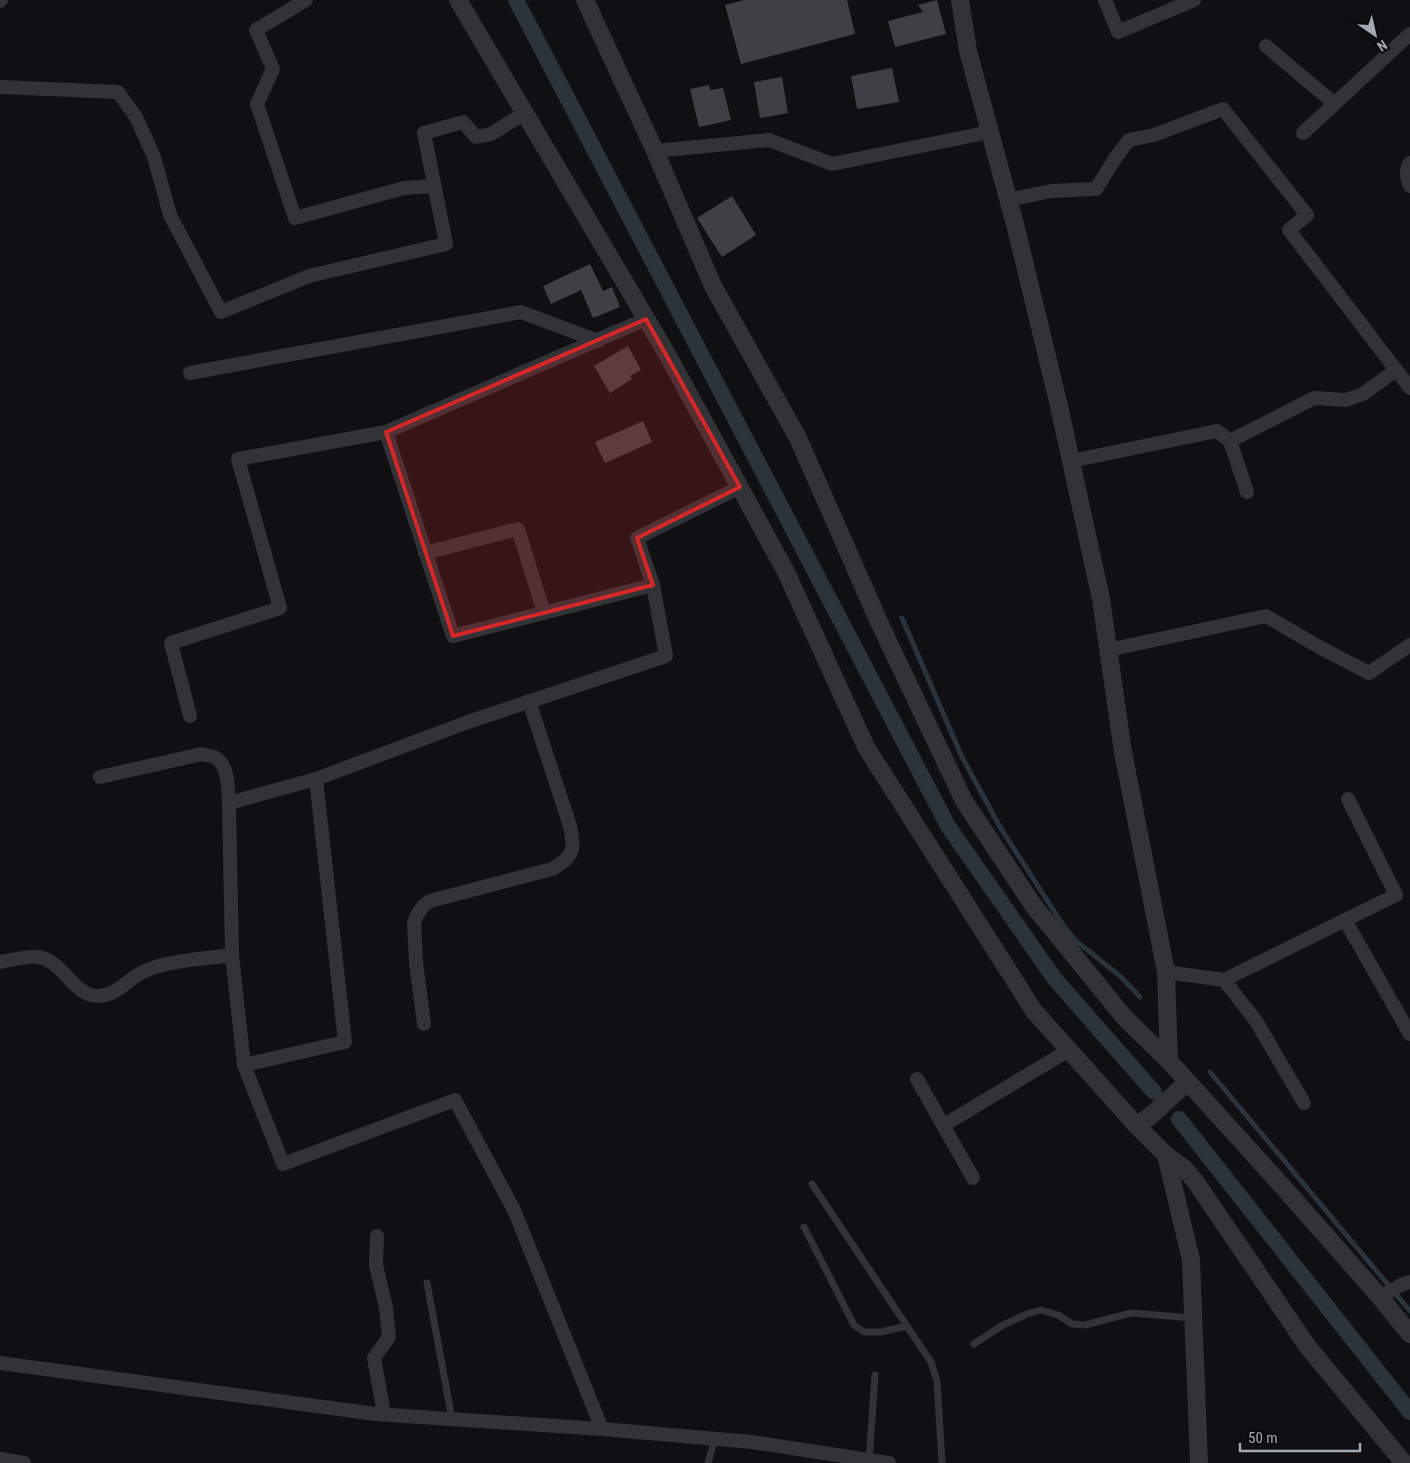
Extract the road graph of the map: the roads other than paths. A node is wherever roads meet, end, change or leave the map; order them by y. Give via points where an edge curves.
1 (306, 0) edge
2 (458, 0) edge
3 (585, 0) edge
4 (960, 0) edge
5 (1105, 0) edge
6 (1194, 0) edge
7 (1410, 34) edge
8 (1266, 46) dead end
9 (0, 86) edge
10 (1335, 104) junction
11 (525, 113) junction
12 (990, 132) junction
13 (1303, 133) dead end
14 (655, 151) junction
15 (1410, 163) edge
16 (434, 186) junction
17 (1410, 186) edge
18 (1008, 200) junction
19 (646, 319) junction
20 (598, 340) junction
21 (1396, 370) junction
22 (190, 373) dead end
23 (1410, 388) edge
24 (386, 432) junction
25 (1230, 441) junction
26 (1071, 461) junction
27 (740, 487) junction
28 (1247, 492) dead end
29 (426, 553) junction
30 (653, 585) junction
31 (544, 612) junction
32 (1410, 645) edge
33 (1108, 650) junction
34 (529, 702) junction
35 (190, 716) dead end
36 (100, 777) dead end
37 (316, 779) junction
38 (1348, 799) dead end
39 (229, 803) junction
40 (1346, 920) junction
41 (232, 955) junction
42 (0, 962) edge
43 (1166, 972) junction
44 (1224, 980) junction
45 (424, 1024) dead end
46 (1410, 1034) edge
47 (1069, 1050) junction
48 (1169, 1061) junction
49 (244, 1065) junction
50 (917, 1079) dead end
51 (1187, 1082) junction
52 (1304, 1103) dead end
53 (944, 1125) junction
54 (1137, 1126) junction
55 (1166, 1155) junction
56 (973, 1178) dead end
57 (812, 1184) dead end
58 (804, 1227) dead end
59 (377, 1236) dead end
60 (427, 1283) dead end
61 (1406, 1283) edge
62 (1385, 1294) junction
63 (1194, 1318) junction
64 (907, 1326) junction
65 (1410, 1334) edge
66 (974, 1344) dead end
67 (0, 1364) edge
68 (875, 1375) dead end
69 (384, 1414) junction
70 (452, 1419) junction
71 (602, 1428) junction
72 (715, 1438) junction
73 (0, 1458) edge
74 (869, 1462) edge
75 (24, 1463) edge
76 (708, 1463) edge
77 (889, 1463) edge
78 (942, 1463) edge
79 (1199, 1463) edge
80 (1404, 1463) edge

1 - 16 street via 256,30 273,69 257,104 295,218 404,188
2 - 11 street
3 - 14 street
4 - 12 street via 968,51
5 - 6 street via 1118,32
7 - 10 street
8 - 10 street
9 - 16 street via 118,92 136,117 154,157 170,215 221,312 309,276 446,244
10 - 13 street
11 - 16 street via 491,134 476,137 463,122 424,134
11 - 19 street
12 - 14 street via 832,164 769,140
12 - 18 street
14 - 48 street via 713,286 798,438 879,622 964,800 1033,905 1124,1017
15 - 17 street via 1407,178
18 - 21 street via 1051,191 1096,189 1129,140 1154,135 1223,109 1307,215 1289,230
18 - 26 street
19 - 20 street
19 - 27 street
20 - 22 street via 521,312
20 - 24 street
21 - 23 street
21 - 25 street via 1363,394 1346,400 1314,398
24 - 29 street
24 - 35 street via 238,459 280,608 170,643
25 - 26 street via 1216,430
25 - 28 street
26 - 33 street via 1101,599
27 - 30 street via 637,538
27 - 47 street via 786,572 866,747 1034,1011
29 - 31 street via 453,636
29 - 31 street via 518,529
30 - 31 street
30 - 34 street via 666,656
32 - 33 street via 1369,673 1266,616
33 - 43 street via 1123,752
34 - 37 street
34 - 45 street via 570,826 572,852 567,860 552,868 430,901 424,906 414,923
36 - 39 street via 202,754 222,764 227,777
37 - 39 street
37 - 49 street via 345,1042
38 - 40 street via 1396,895
39 - 41 street
40 - 44 street
40 - 46 street
41 - 42 street via 157,966 138,974 118,990 101,996 91,996 47,960 38,957
41 - 49 street
43 - 44 street
43 - 48 street
44 - 52 street via 1256,1021
47 - 53 street
47 - 54 street
48 - 51 street
49 - 71 street via 283,1164 455,1100 514,1210
50 - 53 street
51 - 54 street
51 - 62 street
53 - 56 street
54 - 55 street
55 - 63 street via 1192,1260
55 - 80 street via 1195,1180 1308,1347
57 - 64 lane
58 - 64 lane via 854,1326 864,1332 881,1332
59 - 69 street via 376,1265 389,1336 374,1358
60 - 70 lane
61 - 62 street
62 - 65 street
63 - 66 lane via 1131,1313 1085,1325 1072,1324 1041,1310 1004,1325
63 - 79 street
64 - 78 lane via 931,1362 937,1382
67 - 69 street
68 - 74 lane
69 - 70 street
70 - 71 street
71 - 72 street
72 - 74 street
72 - 76 lane
73 - 75 street
74 - 77 street

